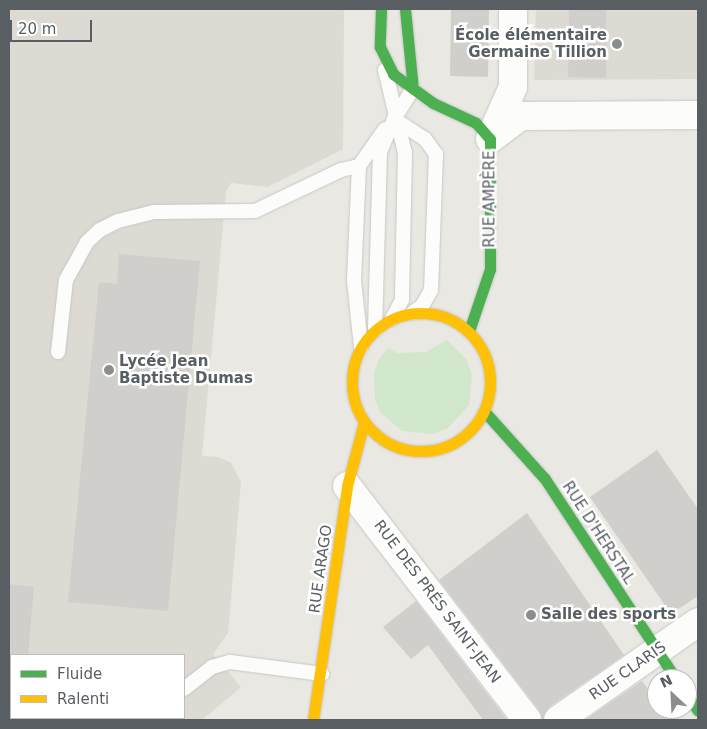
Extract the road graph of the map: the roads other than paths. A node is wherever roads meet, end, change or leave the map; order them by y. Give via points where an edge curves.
1 (381, 9) edge
2 (405, 9) edge
3 (513, 9) edge
4 (380, 47) junction
5 (414, 90) junction
6 (698, 115) edge
7 (394, 119) junction
8 (490, 139) junction
9 (359, 166) junction
10 (412, 313) junction
11 (392, 319) junction
12 (375, 330) junction
13 (469, 331) junction
14 (361, 347) junction
15 (58, 352) dead end
16 (484, 411) junction
17 (364, 422) junction
18 (347, 486) junction
19 (698, 622) edge
20 (656, 651) junction
21 (669, 669) edge
22 (322, 674) junction
23 (185, 688) edge
24 (313, 720) edge
25 (527, 720) edge
26 (558, 720) edge

1 - 4 street
2 - 5 street
3 - 8 street, RUE AMPÈRE via 513,87
4 - 5 street via 393,74
4 - 7 lane
5 - 7 lane
5 - 8 street via 476,122
6 - 8 street via 521,116
7 - 9 lane via 365,152
7 - 10 lane via 425,139 436,154 431,290 429,298
7 - 11 lane via 405,153 402,300
7 - 12 lane via 380,152
8 - 13 street, RUE AMPÈRE via 490,269
9 - 14 lane via 354,280
9 - 15 lane via 341,170 255,211 154,212 118,221 100,230 87,242 66,280
10 - 11 street
10 - 13 street via 436,314
11 - 12 street
12 - 14 street
13 - 16 street via 486,356 491,377
14 - 17 street via 351,379 356,408
16 - 17 street via 468,434 432,451 395,446
16 - 20 street, RUE D'HERSTAL via 545,479
17 - 18 street, RUE ARAGO
18 - 22 street, RUE ARAGO
18 - 25 street, RUE DES PRÉS SAINT-JEAN
19 - 20 street, RUE CLARIS
20 - 21 street, RUE D'HERSTAL
20 - 26 street, RUE CLARIS
22 - 23 lane via 230,662 212,667
22 - 24 street, RUE ARAGO

